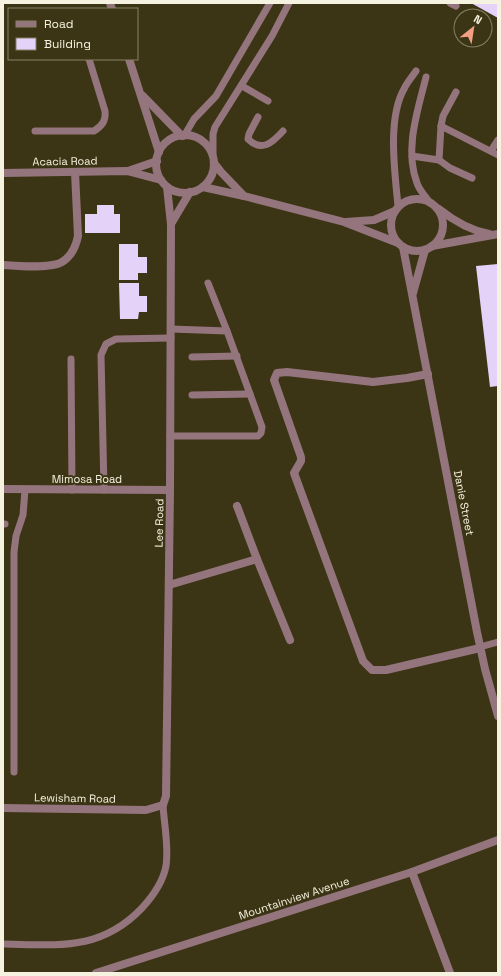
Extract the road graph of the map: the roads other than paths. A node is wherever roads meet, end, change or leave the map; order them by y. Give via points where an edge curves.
1 (270, 3) edge
2 (289, 3) edge
3 (89, 60) edge
4 (130, 60) edge
5 (416, 71) dead end
6 (426, 77) dead end
7 (242, 86) junction
8 (456, 92) dead end
9 (142, 96) junction
10 (268, 101) dead end
11 (258, 117) dead end
12 (440, 126) junction
13 (35, 131) dead end
14 (283, 131) dead end
15 (183, 136) junction
16 (498, 140) edge
17 (491, 151) junction
18 (159, 152) junction
19 (212, 154) junction
20 (498, 155) edge
21 (412, 156) junction
22 (439, 160) junction
23 (157, 161) junction
24 (214, 163) junction
25 (127, 171) junction
26 (75, 172) junction
27 (3, 173) edge
28 (472, 178) dead end
29 (161, 180) junction
30 (167, 187) junction
31 (203, 187) junction
32 (190, 192) junction
33 (244, 196) junction
34 (434, 206) junction
35 (396, 209) junction
36 (344, 222) junction
37 (172, 224) junction
38 (496, 234) edge
39 (400, 245) junction
40 (429, 248) junction
41 (3, 265) edge
42 (208, 283) dead end
43 (412, 293) junction
44 (227, 331) junction
45 (171, 333) junction
46 (237, 356) junction
47 (192, 357) dead end
48 (71, 359) dead end
49 (428, 374) junction
50 (250, 394) junction
51 (192, 395) dead end
52 (170, 436) junction
53 (3, 489) edge
54 (25, 490) junction
55 (72, 490) junction
56 (104, 490) junction
57 (170, 490) junction
58 (237, 506) dead end
59 (257, 559) junction
60 (169, 585) junction
61 (290, 640) dead end
62 (498, 642) edge
63 (480, 647) junction
64 (498, 716) edge
65 (14, 772) dead end
66 (163, 805) junction
67 (3, 808) edge
68 (498, 840) edge
69 (412, 872) junction
70 (5, 944) dead end
71 (96, 973) edge
72 (450, 973) edge

1 - 15 lane via 216,96 194,119
2 - 7 lane
3 - 13 lane via 105,111 106,118 101,127 94,130
4 - 9 street
5 - 35 lane via 400,96 394,129
6 - 21 lane via 413,130
7 - 10 lane
7 - 19 lane via 215,127
8 - 12 lane
9 - 15 street
9 - 18 street
11 - 14 lane via 249,134 248,139 252,143 262,146 273,143
12 - 17 lane
12 - 22 lane
15 - 18 street via 173,138
15 - 19 street via 201,140
16 - 17 lane
17 - 20 lane
18 - 23 street
19 - 24 street
21 - 22 lane
21 - 34 lane via 417,184
22 - 28 lane
23 - 25 street, Acacia Road
23 - 29 street
24 - 31 street via 209,181
24 - 33 street
25 - 26 street, Acacia Road
25 - 29 street, Acacia Road
26 - 27 street, Acacia Road
26 - 41 street via 78,236 70,254 62,262 47,266
29 - 30 street
30 - 32 street
30 - 37 street, Lee Road
31 - 32 street
31 - 33 street
32 - 37 street, Lee Road
33 - 36 street
34 - 35 street via 423,200 414,199 405,201
34 - 38 street via 466,227
34 - 40 street via 443,224 438,240
35 - 36 street via 374,220
35 - 39 street via 390,222 391,231
36 - 39 street
37 - 45 street, Lee Road
38 - 40 street
39 - 40 street via 416,251
39 - 43 street, Danie Street
40 - 43 street, Danie Street
42 - 44 lane
43 - 49 street, Danie Street
44 - 45 lane
44 - 46 lane
45 - 52 street, Lee Road
45 - 56 lane via 116,339 106,344 101,355
46 - 47 lane
46 - 50 lane
48 - 55 lane
49 - 63 street, Danie Street
49 - 63 street via 372,382 287,372 277,373 274,380 302,457 294,473 363,661 372,670 386,670
50 - 51 lane
50 - 52 lane via 262,427 258,436
52 - 57 street, Lee Road
53 - 54 street, Mimosa Road
54 - 55 street, Mimosa Road
54 - 65 lane via 23,515 14,552
55 - 56 street, Mimosa Road
56 - 57 street, Mimosa Road
57 - 60 street, Lee Road
58 - 59 street
59 - 60 street
59 - 61 street
60 - 66 street, Lee Road via 167,787
62 - 63 lane
63 - 64 street, Danie Street
66 - 67 street, Lewisham Road via 146,810
66 - 70 lane via 166,852 163,876 148,901 132,918 118,929 76,944
68 - 69 street, Mountainview Avenue
69 - 71 street, Mountainview Avenue
69 - 72 street

